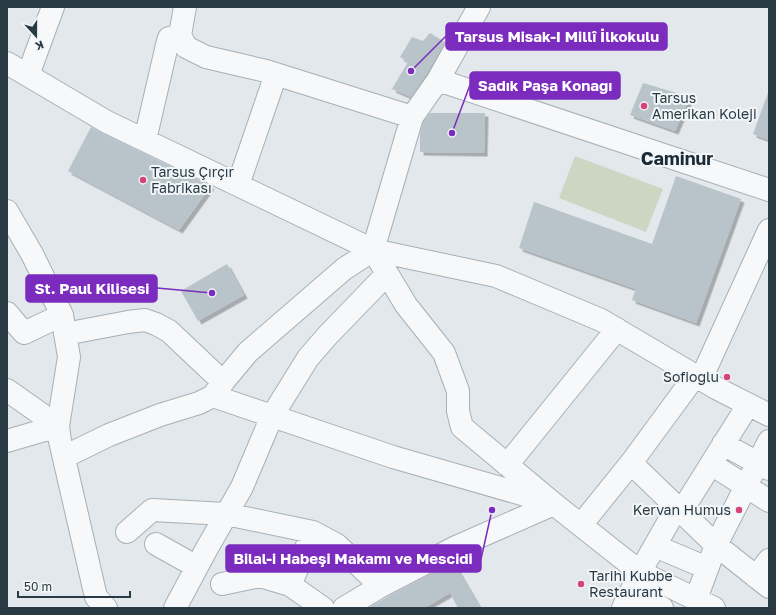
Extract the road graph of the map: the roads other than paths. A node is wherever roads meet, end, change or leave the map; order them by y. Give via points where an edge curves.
1 (53, 7) edge
2 (185, 7) edge
3 (479, 7) edge
4 (180, 35) junction
5 (7, 63) edge
6 (276, 74) junction
7 (28, 75) junction
8 (438, 80) junction
9 (412, 117) junction
10 (145, 140) junction
11 (238, 185) junction
12 (769, 190) edge
13 (7, 211) edge
14 (769, 230) edge
15 (373, 250) junction
16 (387, 274) junction
17 (7, 312) edge
18 (63, 325) junction
19 (617, 329) junction
20 (698, 378) junction
21 (218, 389) junction
22 (7, 390) edge
23 (748, 405) junction
24 (272, 416) junction
25 (769, 416) edge
26 (58, 426) junction
27 (7, 441) edge
28 (769, 441) edge
29 (724, 444) junction
30 (64, 457) junction
31 (631, 463) junction
32 (711, 464) junction
33 (507, 465) junction
34 (763, 466) edge
35 (746, 486) junction
36 (769, 501) edge
37 (554, 504) junction
38 (679, 510) junction
39 (226, 514) junction
40 (581, 525) junction
41 (127, 532) dead end
42 (313, 532) junction
43 (156, 544) dead end
44 (716, 545) junction
45 (655, 546) junction
46 (769, 560) edge
47 (197, 567) junction
48 (707, 568) junction
49 (640, 572) junction
50 (763, 582) edge
51 (222, 584) dead end
52 (290, 585) junction
53 (381, 586) junction
54 (627, 600) edge
55 (696, 603) edge
56 (106, 608) edge
57 (175, 608) edge
58 (323, 608) edge
59 (344, 608) edge
60 (662, 608) edge

1 - 7 street
2 - 4 street
3 - 8 street
4 - 6 street via 186,47 206,58
4 - 10 street via 169,38
5 - 7 street
6 - 9 street
6 - 11 street
7 - 10 street via 107,122
8 - 9 street
8 - 12 street
9 - 15 street
10 - 11 street
11 - 15 street
13 - 18 street via 32,254
14 - 20 street
15 - 16 street
15 - 19 street via 496,276
15 - 21 street via 344,269 248,352
16 - 24 street via 308,358
16 - 33 street via 406,305 444,353 458,391 458,411 462,427
17 - 18 street via 24,333
18 - 21 street via 145,320 156,324 169,331
18 - 26 street via 69,358
19 - 20 street
19 - 33 street
20 - 23 street
20 - 31 street
21 - 24 street
21 - 30 street via 199,403 109,435
22 - 26 street
23 - 25 street
23 - 29 street
24 - 37 street via 393,457
24 - 39 street via 242,487
26 - 27 street
26 - 30 street
28 - 34 street
29 - 32 street
29 - 34 street
30 - 56 street via 96,597
31 - 38 street
31 - 40 street
32 - 35 street
32 - 38 street
33 - 37 street
34 - 35 street
35 - 36 street
35 - 44 street
37 - 40 street
37 - 53 street via 456,547
38 - 44 street
38 - 45 street
39 - 41 street via 152,510
39 - 42 street
39 - 47 street
40 - 49 street
42 - 52 street
42 - 53 street via 337,545
43 - 47 street
44 - 48 street
44 - 50 street
45 - 48 street
45 - 49 street
46 - 50 street
47 - 57 street
48 - 55 street
49 - 54 street
49 - 55 street
51 - 52 street via 260,576
52 - 58 street
53 - 59 street
54 - 60 street

